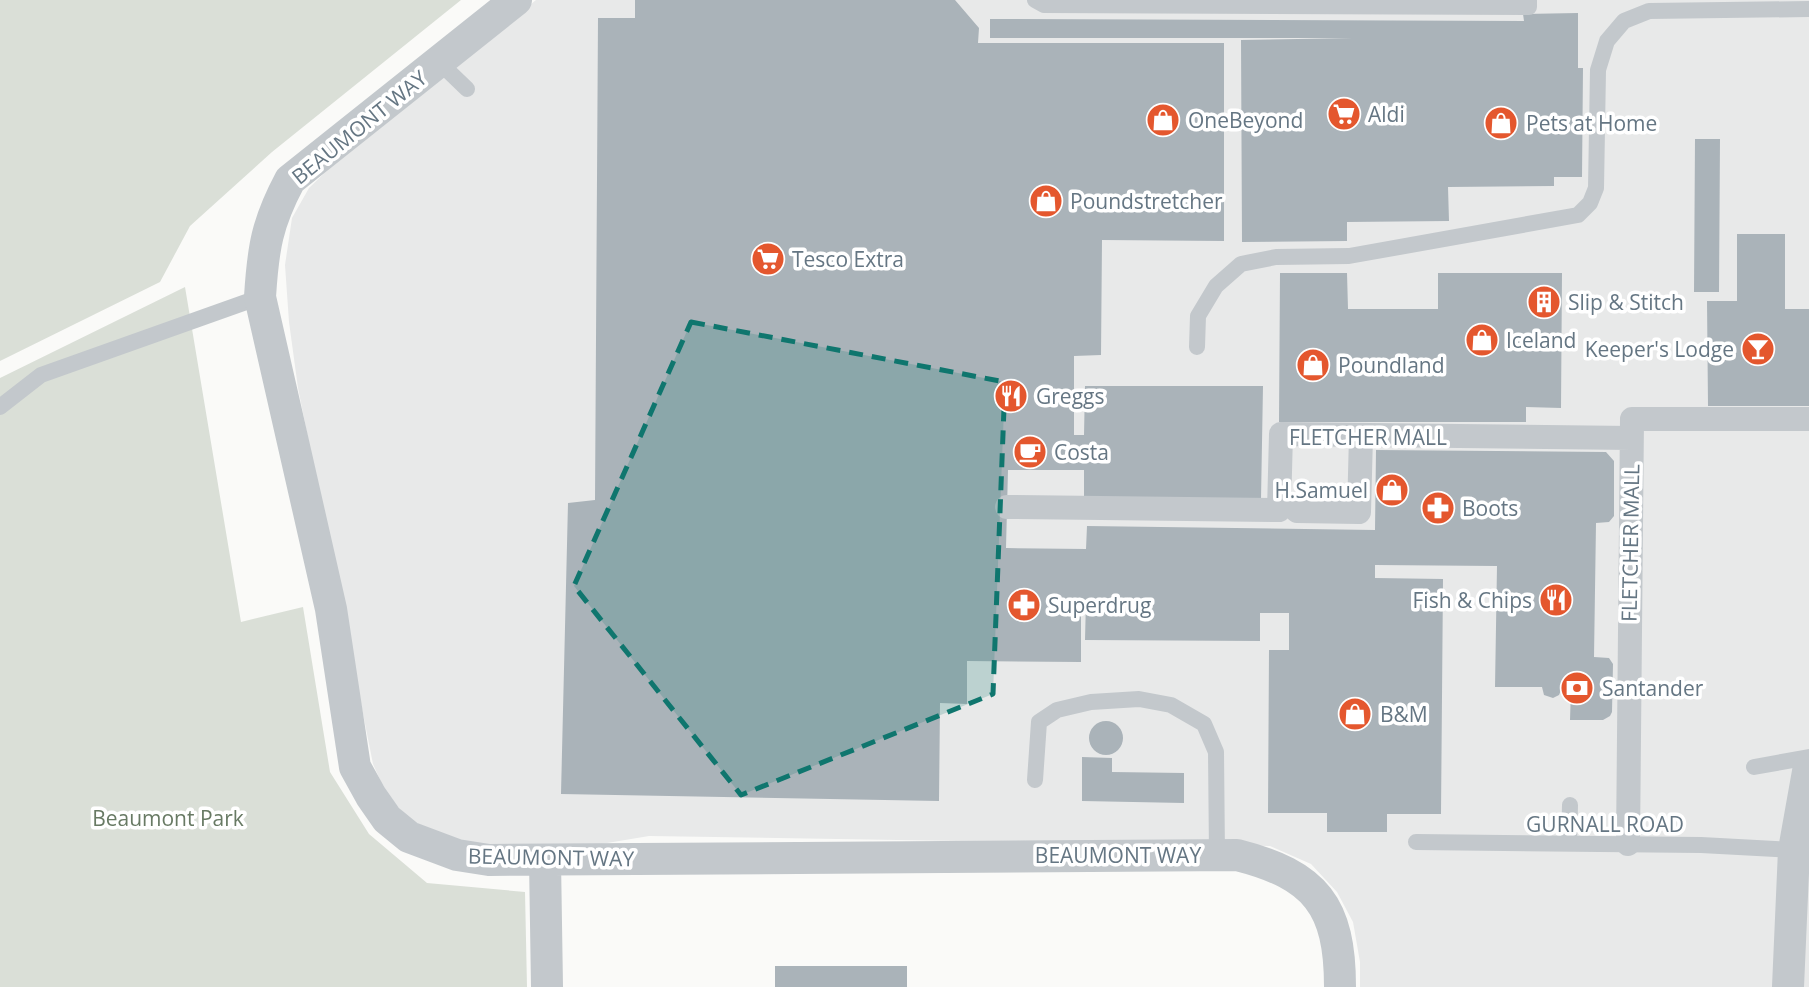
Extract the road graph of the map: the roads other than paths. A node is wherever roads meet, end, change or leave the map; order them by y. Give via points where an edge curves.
1 (516, 0) edge
2 (1035, 0) edge
3 (1529, 0) edge
4 (1809, 9) edge
5 (439, 62) junction
6 (467, 89) dead end
7 (260, 297) junction
8 (1197, 347) dead end
9 (0, 407) edge
10 (1809, 419) edge
11 (1361, 436) junction
12 (1631, 438) junction
13 (1007, 507) dead end
14 (1297, 511) dead end
15 (1809, 757) edge
16 (1809, 766) edge
17 (1754, 767) dead end
18 (1035, 780) dead end
19 (1570, 805) dead end
20 (1416, 842) dead end
21 (1569, 844) junction
22 (1628, 845) junction
23 (1794, 850) junction
24 (1217, 855) junction
25 (545, 860) junction
26 (547, 987) edge
27 (1340, 987) edge
28 (1788, 987) edge

1 - 5 street, BEAUMONT WAY
2 - 3 lane via 1044,5 1529,7
4 - 8 lane via 1649,11 1624,21 1607,41 1598,70 1596,188 1578,215 1349,256 1276,257 1241,264 1216,286 1198,316
5 - 6 lane
5 - 7 street, BEAUMONT WAY via 290,180 266,237
7 - 9 lane via 41,375
7 - 25 street, BEAUMONT WAY via 331,609 355,767 387,820 409,837 457,855
10 - 12 street, FLETCHER MALL via 1632,419
11 - 12 street, FLETCHER MALL
11 - 13 street, FLETCHER MALL via 1280,434 1279,510
11 - 14 street via 1359,512
12 - 22 street, FLETCHER MALL
15 - 17 lane
16 - 23 street
18 - 24 lane via 1039,723 1057,710 1139,699 1171,705 1204,723 1216,752
19 - 21 lane
20 - 21 lane, GURNALL ROAD
21 - 22 lane, GURNALL ROAD
22 - 23 lane, GURNALL ROAD
23 - 28 street
24 - 25 street, BEAUMONT WAY
24 - 27 street, BEAUMONT WAY via 1237,855 1295,876 1321,900 1340,953
25 - 26 street

